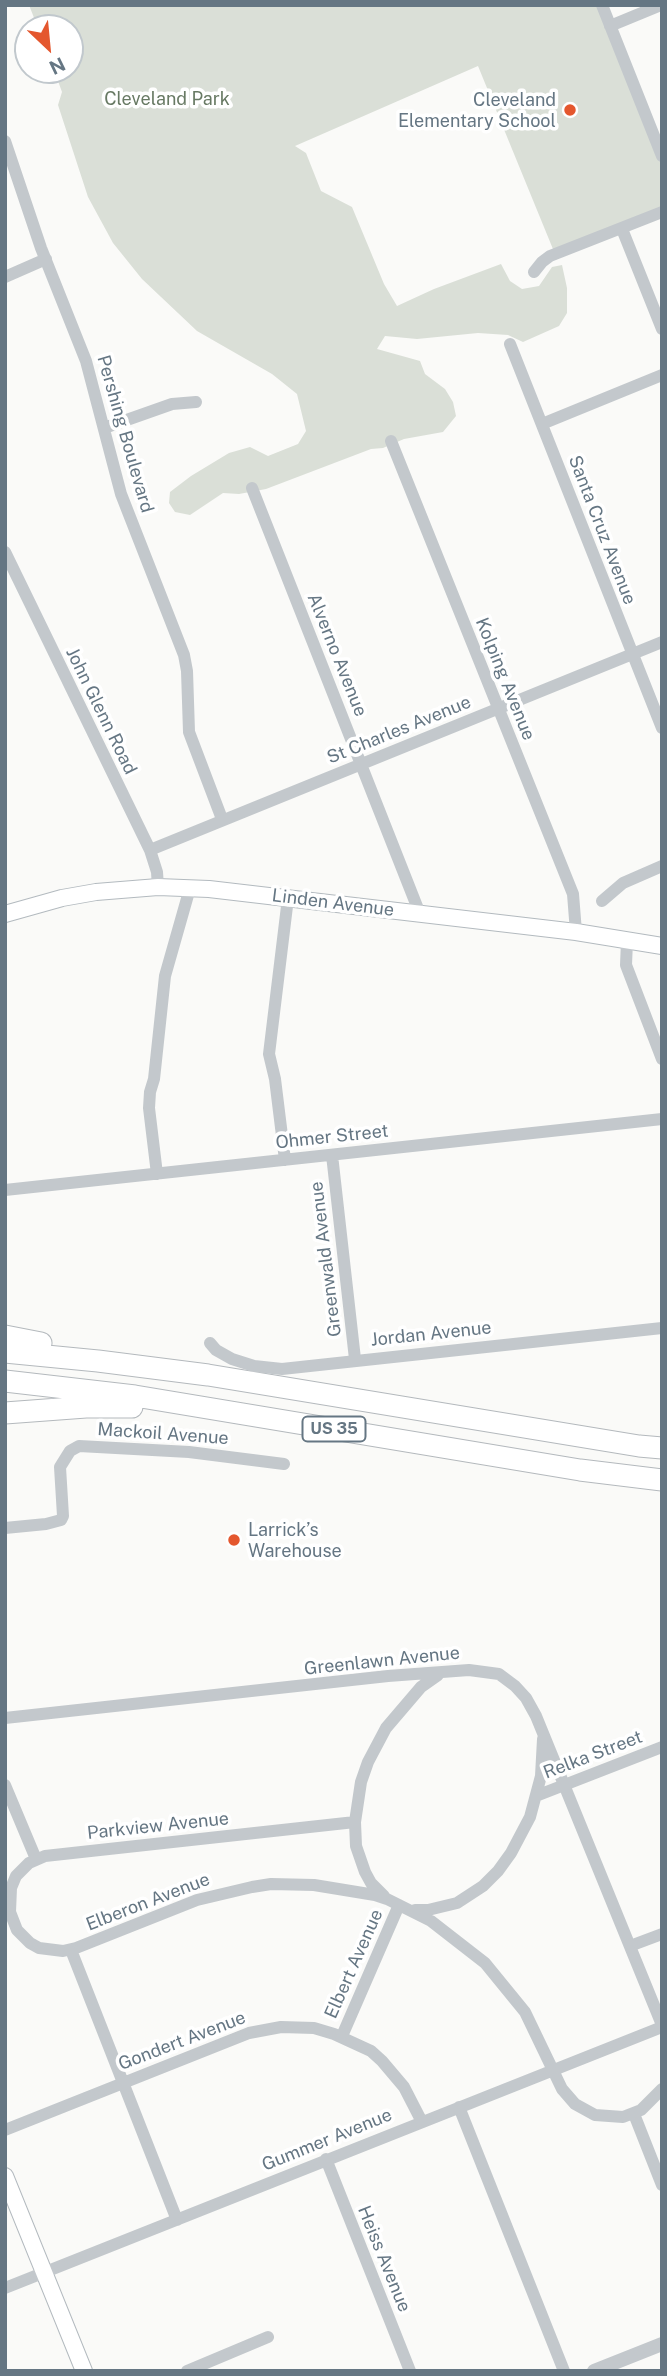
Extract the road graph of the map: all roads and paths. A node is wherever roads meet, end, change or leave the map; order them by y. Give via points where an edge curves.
1 (602, 5) edge
2 (661, 5) edge
3 (610, 26) junction
4 (5, 141) edge
5 (662, 156) edge
6 (662, 212) edge
7 (622, 229) junction
8 (46, 259) junction
9 (534, 272) dead end
10 (5, 277) edge
11 (662, 328) edge
12 (510, 344) dead end
13 (662, 375) edge
14 (196, 402) dead end
15 (542, 424) junction
16 (104, 428) junction
17 (391, 442) dead end
18 (252, 488) dead end
19 (5, 552) edge
20 (8, 568) edge
21 (662, 642) edge
22 (633, 654) junction
23 (499, 709) junction
24 (662, 727) edge
25 (362, 764) junction
26 (222, 820) junction
27 (150, 850) junction
28 (662, 866) edge
29 (158, 887) junction
30 (190, 888) junction
31 (288, 898) junction
32 (602, 901) dead end
33 (5, 914) edge
34 (420, 914) junction
35 (576, 932) junction
36 (626, 942) junction
37 (662, 946) edge
38 (662, 1059) edge
39 (662, 1119) edge
40 (332, 1155) junction
41 (285, 1160) junction
42 (157, 1174) junction
43 (5, 1190) edge
44 (662, 1328) edge
45 (5, 1336) edge
46 (210, 1343) dead end
47 (5, 1352) edge
48 (355, 1359) junction
49 (173, 1371) junction
50 (5, 1381) edge
51 (204, 1408) junction
52 (5, 1413) edge
53 (662, 1448) edge
54 (284, 1464) dead end
55 (662, 1480) edge
56 (5, 1528) edge
57 (443, 1673) junction
58 (5, 1718) edge
59 (543, 1732) junction
60 (662, 1747) edge
61 (565, 1784) junction
62 (5, 1785) edge
63 (536, 1796) junction
64 (355, 1822) junction
65 (36, 1859) junction
66 (399, 1905) junction
67 (9, 1921) edge
68 (662, 1934) edge
69 (630, 1946) junction
70 (71, 1950) junction
71 (662, 2026) edge
72 (342, 2036) junction
73 (554, 2070) junction
74 (123, 2082) junction
75 (662, 2089) edge
76 (459, 2107) junction
77 (634, 2114) junction
78 (422, 2122) junction
79 (5, 2130) edge
80 (326, 2160) junction
81 (5, 2176) edge
82 (662, 2185) edge
83 (177, 2220) junction
84 (43, 2272) junction
85 (5, 2288) edge
86 (268, 2337) dead end
87 (662, 2344) edge
88 (84, 2371) edge
89 (187, 2371) edge
90 (410, 2371) edge
91 (564, 2371) edge
92 (594, 2371) edge

1 - 3 street
2 - 3 street
3 - 5 street
4 - 8 street, Pershing Boulevard
6 - 7 street
7 - 9 street via 550,256
7 - 11 street
8 - 10 street
8 - 16 street, Pershing Boulevard via 86,361
12 - 15 street, Santa Cruz Avenue
13 - 15 street
14 - 16 street via 172,404
15 - 22 street, Santa Cruz Avenue
16 - 26 street, Pershing Boulevard via 121,494 184,655 189,732
17 - 23 street, Kolping Avenue
18 - 25 street, Alverno Avenue
19 - 20 street, John Glenn Road
20 - 27 street, John Glenn Road
21 - 22 street, St Charles Avenue
22 - 23 street, St Charles Avenue
22 - 24 street, Santa Cruz Avenue
23 - 25 street, St Charles Avenue
23 - 35 street, Kolping Avenue via 573,894
25 - 26 street, St Charles Avenue
25 - 34 street, Alverno Avenue
26 - 27 street, St Charles Avenue
27 - 29 street, John Glenn Road
28 - 32 street via 623,883
29 - 30 main road, Linden Avenue
29 - 33 main road, Linden Avenue via 84,894
30 - 31 main road, Linden Avenue
30 - 42 street via 165,976 150,1093
31 - 34 main road, Linden Avenue
31 - 41 street via 269,1054
34 - 35 main road, Linden Avenue
35 - 36 main road, Linden Avenue
36 - 37 main road, Linden Avenue
36 - 38 street via 626,965
39 - 40 street, Ohmer Street
40 - 41 street, Ohmer Street
40 - 48 street, Greenwald Avenue
41 - 42 street, Ohmer Street
42 - 43 street, Ohmer Street
44 - 48 street, Jordan Avenue
45 - 49 highway
46 - 48 street, Jordan Avenue via 232,1359 268,1368
47 - 49 highway, US 35
49 - 53 highway, US 35
50 - 51 highway, US 35
51 - 52 highway via 86,1407
51 - 55 highway, US 35
54 - 56 street, Mackoil Avenue via 189,1451 79,1446 69,1451 60,1467 61,1520
57 - 58 street, Greenlawn Avenue
57 - 59 street, Greenlawn Avenue via 499,1674 526,1698
57 - 64 street via 421,1687 376,1745 361,1782
59 - 61 street, Greenlawn Avenue
59 - 63 street
60 - 61 street, Relka Street
61 - 63 street, Relka Street
61 - 69 street, Greenlawn Avenue
62 - 65 street
63 - 66 street via 511,1853 470,1896 445,1908
64 - 65 street, Parkview Avenue
64 - 66 street via 356,1846 365,1872 371,1883
65 - 67 street via 22,1869 11,1888
66 - 70 street, Elberon Avenue via 314,1885 271,1884 197,1900
66 - 72 street, Elbert Avenue
66 - 73 street, Elberon Avenue via 466,1946 500,1979 525,2012
67 - 70 street, Elberon Avenue via 40,1948
68 - 69 street
69 - 71 street, Greenlawn Avenue
70 - 74 street
71 - 73 street, Gummer Avenue
72 - 74 street, Gondert Avenue via 297,2026 265,2029
72 - 78 street, Gondert Avenue via 371,2051 393,2073
73 - 76 street, Gummer Avenue
73 - 77 street, Elberon Avenue via 570,2099 585,2111 610,2117
74 - 79 street, Gondert Avenue
74 - 83 street
75 - 77 street
76 - 78 street, Gummer Avenue
76 - 91 street
77 - 82 street
78 - 80 street, Gummer Avenue
80 - 83 street, Gummer Avenue
80 - 90 street, Heiss Avenue
81 - 84 main road
83 - 84 street, Gummer Avenue
84 - 85 street, Gummer Avenue
84 - 88 main road
86 - 89 street
87 - 92 street

